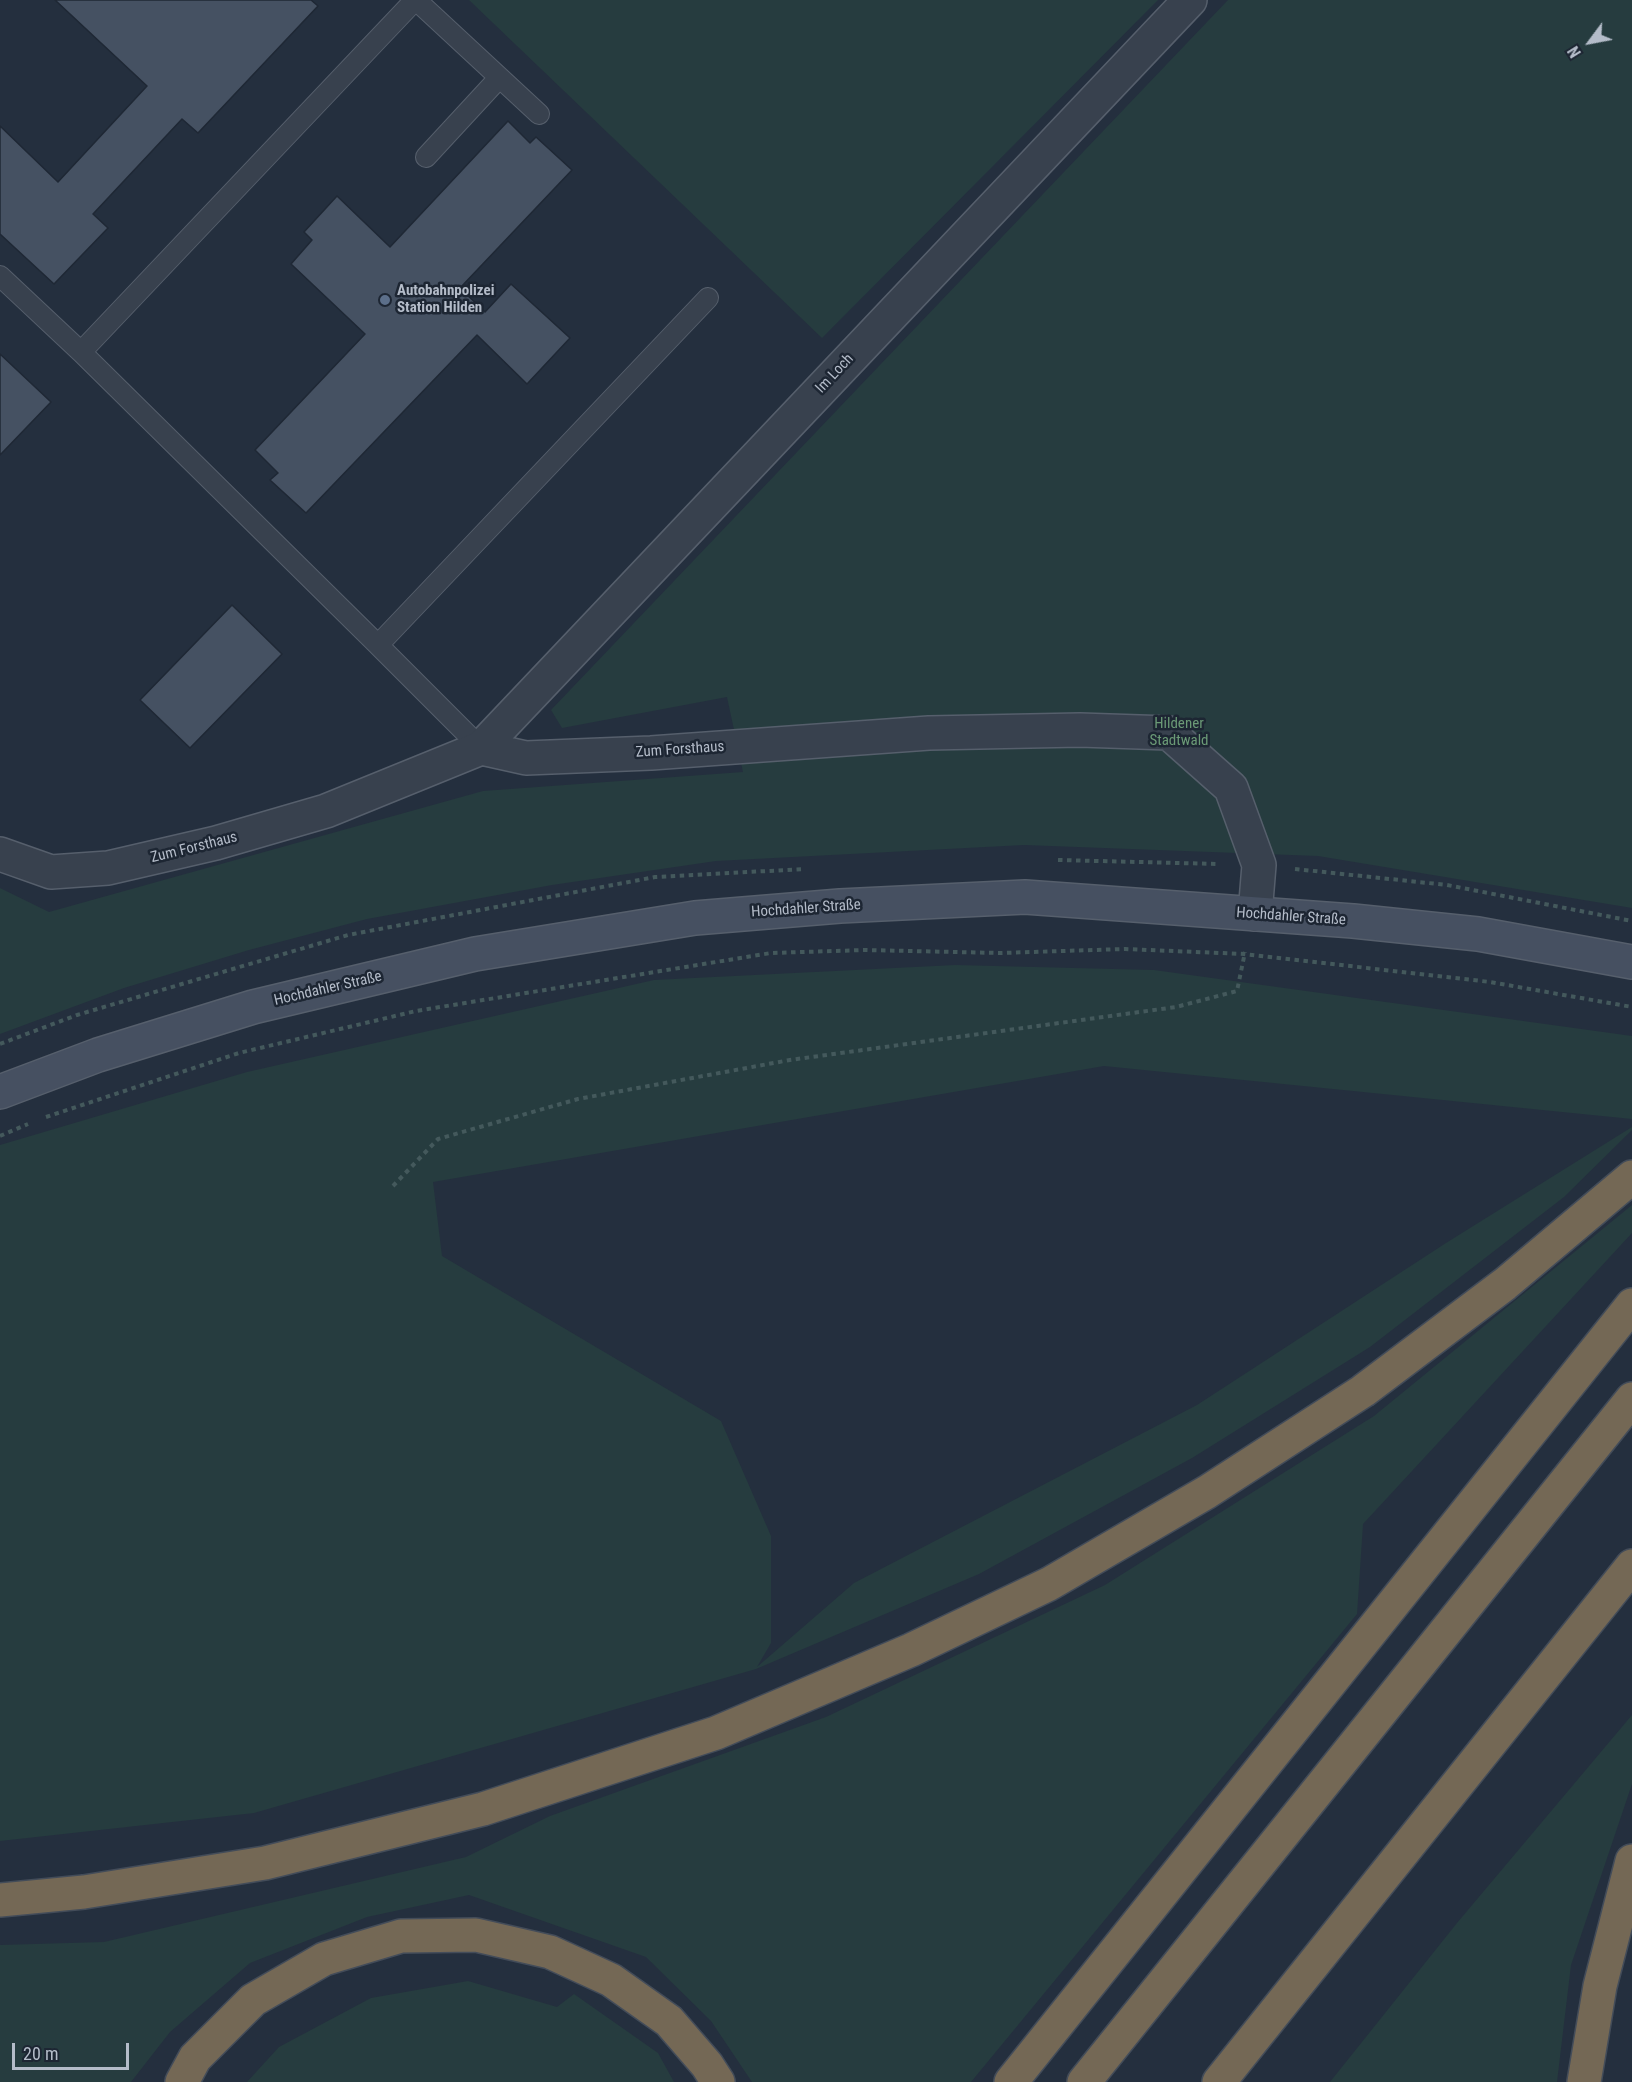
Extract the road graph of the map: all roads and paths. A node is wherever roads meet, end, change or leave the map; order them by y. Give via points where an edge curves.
1 (415, 0) edge
2 (1190, 0) edge
3 (499, 78) junction
4 (539, 114) dead end
5 (426, 157) dead end
6 (0, 276) edge
7 (708, 298) dead end
8 (81, 352) junction
9 (378, 645) junction
10 (481, 748) junction
11 (0, 854) edge
12 (1259, 865) junction
13 (1255, 914) junction
14 (1632, 921) edge
15 (1244, 954) junction
16 (1632, 962) edge
17 (1632, 1007) edge
18 (0, 1092) edge
19 (0, 1136) edge
20 (1632, 1177) edge
21 (393, 1185) dead end
22 (1632, 1305) edge
23 (1632, 1399) edge
24 (1632, 1566) edge
25 (1632, 1861) edge
26 (0, 1900) edge
27 (182, 2082) edge
28 (717, 2082) edge
29 (1011, 2082) edge
30 (1084, 2082) edge
31 (1219, 2082) edge
32 (1584, 2082) edge

1 - 3 lane
1 - 8 lane
2 - 10 street, Im Loch
3 - 4 lane
3 - 5 lane
6 - 8 lane
7 - 9 lane
8 - 9 lane
9 - 10 lane
10 - 11 street, Zum Forsthaus via 326,811 216,843 108,868 51,872
10 - 12 street, Zum Forsthaus via 526,758 929,733 1169,733 1231,788
12 - 13 street, Zum Forsthaus
12 - 14 path via 1447,885
13 - 15 path
13 - 16 main road, Hochdahler Straße via 1478,934
13 - 18 main road, Hochdahler Straße via 1025,897 695,918 476,954 253,1007 98,1055
15 - 17 path via 1490,982
15 - 19 path via 1125,949 771,953 427,1009 239,1053 36,1120
15 - 21 path via 1237,991 1197,1002 790,1060 578,1099 438,1139
20 - 26 highway via 1505,1284 1363,1391 1207,1492 1048,1584 911,1650 716,1733 483,1809 265,1863 84,1892
22 - 29 highway
23 - 30 highway
24 - 31 highway
25 - 32 highway via 1600,1986
27 - 28 highway via 195,2058 253,2000 324,1959 401,1936 476,1935 550,1952 611,1980 669,2021

